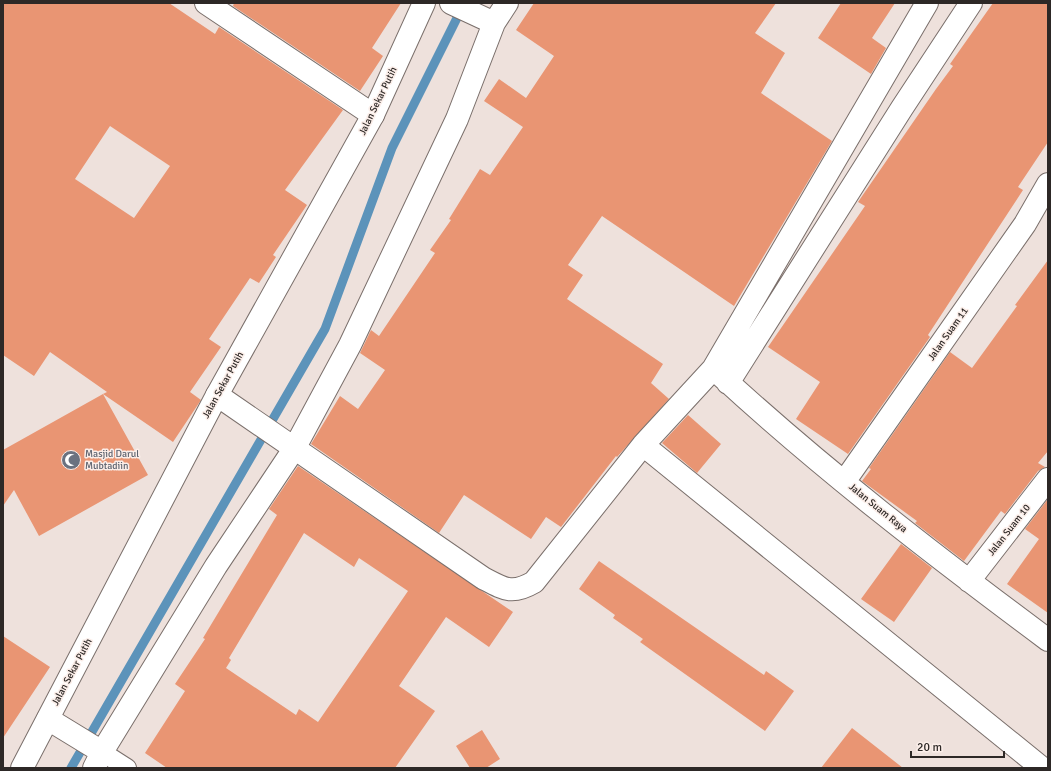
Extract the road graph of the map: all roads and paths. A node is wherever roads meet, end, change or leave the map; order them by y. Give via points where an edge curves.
1 (206, 3) edge
2 (424, 3) edge
3 (451, 3) edge
4 (507, 3) edge
5 (927, 3) edge
6 (971, 3) edge
7 (486, 20) junction
8 (373, 114) junction
9 (1048, 184) edge
10 (1048, 198) edge
11 (1025, 224) junction
12 (720, 376) junction
13 (217, 395) junction
14 (644, 445) junction
15 (291, 446) junction
16 (1048, 479) edge
17 (844, 482) junction
18 (969, 581) junction
19 (1048, 640) edge
20 (48, 719) junction
21 (95, 754) edge
22 (22, 768) edge
23 (127, 768) edge
24 (1042, 768) edge

1 - 8 street
2 - 8 street, Jalan Sekar Putih
3 - 7 street
4 - 7 street
5 - 12 street
6 - 12 street
7 - 15 street via 450,133 350,345
8 - 13 street, Jalan Sekar Putih
9 - 11 street, Jalan Suam 11
10 - 11 street
11 - 17 street, Jalan Suam 11
12 - 14 street
12 - 17 street, Jalan Suam Raya
13 - 15 street
13 - 20 street, Jalan Sekar Putih
14 - 15 street via 534,582 521,589 502,588 482,578
14 - 24 street
15 - 21 street
16 - 18 street, Jalan Suam 10
17 - 18 street, Jalan Suam Raya
18 - 19 street, Jalan Suam Raya
20 - 21 street
20 - 22 street, Jalan Sekar Putih
21 - 23 lane

